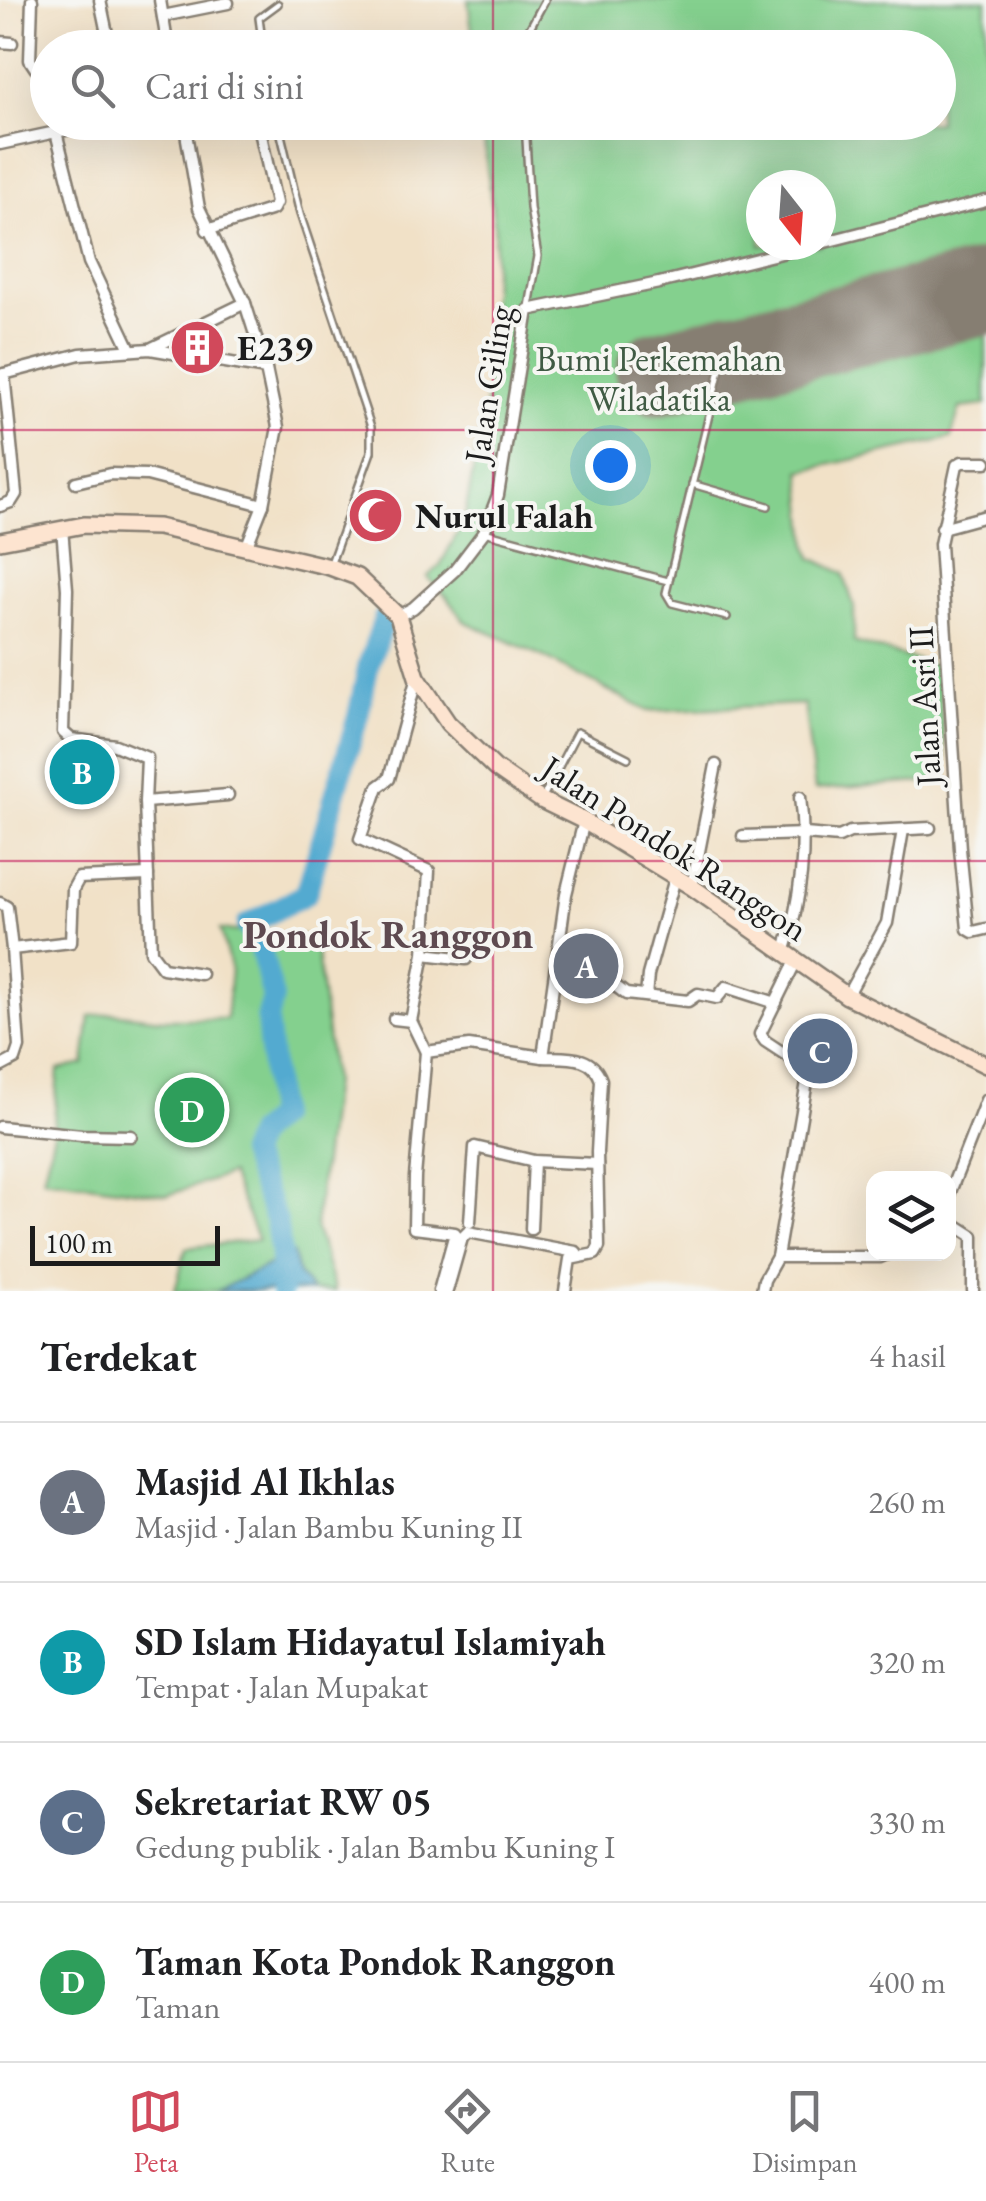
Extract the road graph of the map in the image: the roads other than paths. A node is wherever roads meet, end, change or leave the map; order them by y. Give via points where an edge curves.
1 (32, 0) edge
2 (100, 0) edge
3 (160, 0) edge
4 (545, 0) edge
5 (228, 3) dead end
6 (278, 4) dead end
7 (163, 16) junction
8 (31, 30) edge
9 (106, 30) edge
10 (165, 30) edge
11 (261, 30) edge
12 (529, 30) edge
13 (30, 138) edge
14 (58, 140) edge
15 (187, 140) edge
16 (262, 140) edge
17 (282, 140) edge
18 (526, 140) edge
19 (0, 144) edge
20 (986, 201) edge
21 (207, 230) junction
22 (836, 239) edge
23 (752, 260) edge
24 (245, 302) junction
25 (528, 310) junction
26 (150, 349) junction
27 (130, 350) junction
28 (723, 357) dead end
29 (266, 370) junction
30 (2, 375) edge
31 (986, 462) edge
32 (76, 482) dead end
33 (692, 484) junction
34 (0, 506) edge
35 (263, 506) junction
36 (768, 506) dead end
37 (986, 516) edge
38 (62, 528) junction
39 (942, 528) junction
40 (484, 532) junction
41 (0, 542) edge
42 (246, 548) junction
43 (330, 568) junction
44 (668, 581) junction
45 (398, 616) junction
46 (728, 617) dead end
47 (416, 677) junction
48 (628, 758) dead end
49 (716, 765) dead end
50 (228, 795) dead end
51 (800, 797) dead end
52 (541, 800) junction
53 (145, 802) junction
54 (584, 821) junction
55 (930, 828) dead end
56 (903, 830) junction
57 (805, 834) junction
58 (743, 836) dead end
59 (148, 875) junction
60 (675, 878) junction
61 (692, 887) junction
62 (0, 903) edge
63 (986, 929) edge
64 (12, 948) junction
65 (424, 954) junction
66 (790, 957) junction
67 (466, 958) dead end
68 (201, 974) dead end
69 (556, 980) junction
70 (646, 996) junction
71 (847, 996) junction
72 (776, 1003) junction
73 (394, 1019) dead end
74 (411, 1021) junction
75 (426, 1052) junction
76 (543, 1057) junction
77 (986, 1065) edge
78 (0, 1067) edge
79 (986, 1100) edge
80 (0, 1126) edge
81 (131, 1136) dead end
82 (534, 1161) junction
83 (597, 1164) junction
84 (956, 1177) edge
85 (956, 1225) edge
86 (469, 1227) junction
87 (531, 1229) dead end
88 (578, 1255) junction
89 (776, 1257) junction
90 (866, 1257) edge
91 (438, 1291) edge
92 (448, 1291) edge
93 (566, 1291) edge
94 (762, 1291) edge
95 (973, 1291) edge

1 - 8 street
2 - 9 street
3 - 7 street
4 - 12 lane
5 - 7 street
6 - 11 lane via 259,18
7 - 10 street
13 - 19 street
14 - 27 street via 89,262
15 - 21 street
16 - 21 street via 273,208
17 - 43 lane via 300,214 372,426 370,452
18 - 25 lane, Jalan Giling via 538,256
20 - 22 street
21 - 24 street
23 - 25 street
24 - 26 street
24 - 29 street
25 - 40 street, Jalan Giling via 498,496
26 - 27 street
26 - 29 street
27 - 30 street via 80,354
28 - 33 lane
29 - 35 street via 278,427
30 - 34 street via 16,494
31 - 39 street, Jalan Asri II via 959,463
32 - 35 street via 147,474
33 - 36 lane
33 - 44 lane
35 - 42 street
37 - 39 street
38 - 41 street
38 - 42 street via 158,526
38 - 53 street via 63,732 147,758
39 - 63 street, Jalan Asri II via 968,929
40 - 44 lane
40 - 45 street, Jalan Giling via 455,570
42 - 43 street
43 - 45 street via 357,577
44 - 46 lane via 672,604
45 - 47 street, Jalan Pondok Ranggon
47 - 52 street, Jalan Pondok Ranggon via 468,745
47 - 65 street via 389,780 378,788 360,839 429,871
48 - 52 lane via 577,732
49 - 61 street
50 - 53 street
51 - 57 street
52 - 54 street, Jalan Pondok Ranggon
53 - 59 street
54 - 60 street, Jalan Pondok Ranggon
54 - 69 street via 566,894
55 - 56 street
56 - 57 street
56 - 71 street via 886,923
57 - 58 street
57 - 66 street
59 - 64 street via 80,878 73,890 71,942
59 - 68 street via 151,952 164,968
60 - 61 street, Jalan Pondok Ranggon
60 - 70 street
61 - 66 street, Jalan Pondok Ranggon
62 - 64 street via 8,913
64 - 78 street via 19,1047 16,1059
65 - 67 street
65 - 74 street
66 - 71 street, Jalan Pondok Ranggon
66 - 72 street
69 - 70 street via 610,982 626,994
69 - 76 street
70 - 72 street via 688,1001 698,994 717,998 726,988
71 - 77 street, Jalan Pondok Ranggon
72 - 89 street via 760,1034 809,1070
73 - 74 street
74 - 75 street
75 - 76 street via 469,1046
75 - 91 street via 414,1228 455,1233
76 - 83 street via 579,1058 597,1070
79 - 84 street
80 - 81 street
82 - 83 street
82 - 86 street via 475,1147
82 - 87 street
83 - 88 street via 599,1247 595,1254
85 - 95 street via 973,1236
86 - 88 street
86 - 92 street
88 - 93 street via 570,1259
89 - 90 street
89 - 94 street

